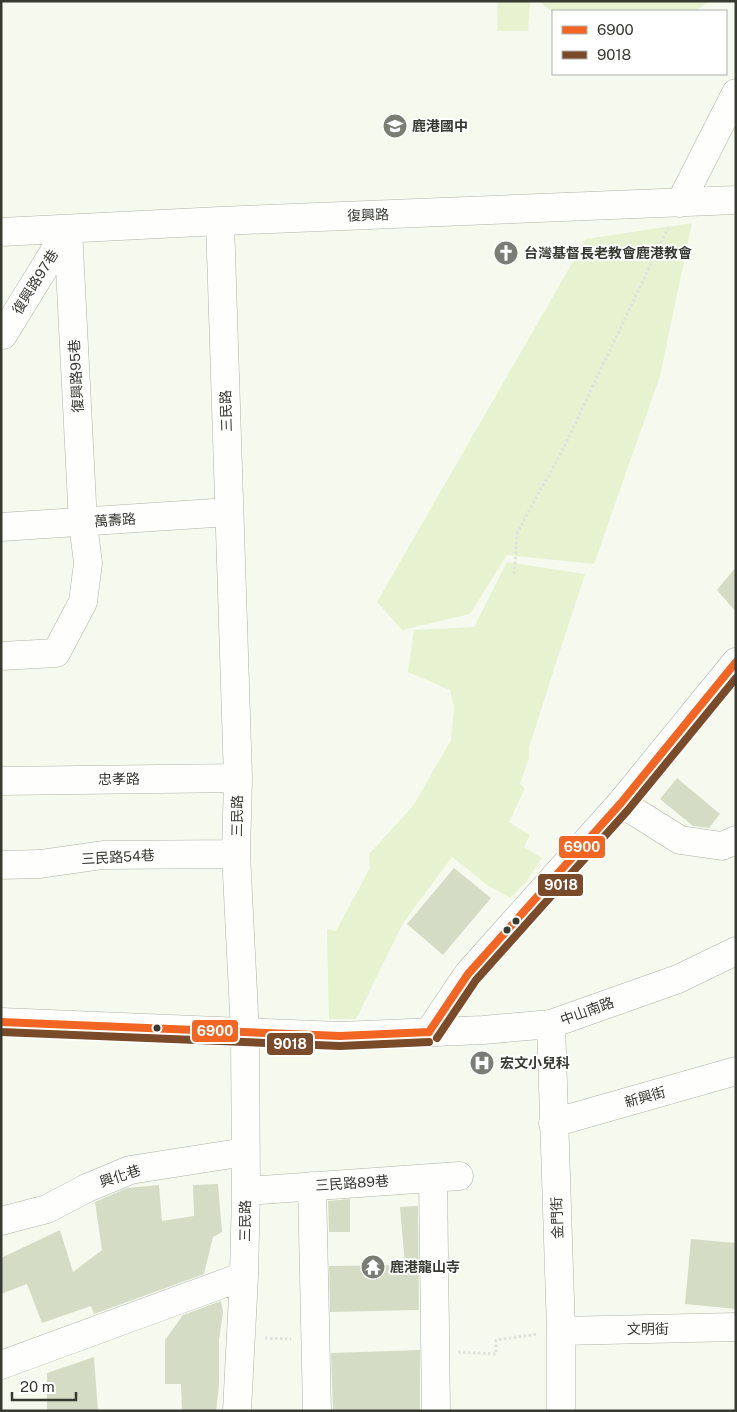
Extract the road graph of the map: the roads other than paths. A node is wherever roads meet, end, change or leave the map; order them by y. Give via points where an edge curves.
1 (736, 93) edge
2 (736, 200) edge
3 (680, 203) junction
4 (220, 221) junction
5 (68, 229) junction
6 (1, 232) edge
7 (3, 335) dead end
8 (229, 512) junction
9 (83, 523) junction
10 (1, 527) edge
11 (1, 656) edge
12 (736, 662) edge
13 (238, 778) junction
14 (1, 781) edge
15 (621, 803) junction
16 (736, 840) edge
17 (236, 854) junction
18 (1, 865) edge
19 (736, 951) edge
20 (1, 1022) edge
21 (551, 1024) junction
22 (429, 1032) junction
23 (245, 1033) junction
24 (736, 1071) edge
25 (554, 1124) junction
26 (245, 1152) junction
27 (312, 1186) junction
28 (246, 1191) junction
29 (1, 1221) edge
30 (244, 1276) junction
31 (736, 1327) edge
32 (561, 1331) junction
33 (1, 1365) edge
34 (237, 1411) edge
35 (317, 1411) edge
36 (436, 1411) edge
37 (561, 1411) edge

1 - 3 street
2 - 3 street, 復興路
3 - 4 street, 復興路
4 - 5 street, 復興路
4 - 8 street, 三民路
5 - 6 street, 復興路
5 - 7 street, 復興路97巷
5 - 9 street, 復興路95巷
8 - 9 street, 萬壽路
8 - 13 street, 三民路
9 - 10 street, 萬壽路
9 - 11 street, 復興路95巷 via 88,563 83,602 56,653
12 - 15 street
13 - 14 street, 忠孝路
13 - 17 street, 三民路
15 - 16 street via 680,840 722,846
15 - 22 street via 468,974
17 - 18 street, 三民路54巷 via 103,855 40,864
17 - 23 street, 三民路
19 - 21 street, 中山南路 via 678,979
20 - 23 street, 中山南路
21 - 22 street, 中山南路
21 - 25 street, 金門街
22 - 23 street, 中山南路 via 340,1036
23 - 26 street, 三民路
24 - 25 street, 新興街
25 - 32 street, 金門街
26 - 28 street, 三民路
26 - 29 street, 興化巷 via 130,1170 47,1209
27 - 28 street, 三民路89巷
27 - 35 street
27 - 36 street, 三民路89巷 via 446,1177 435,1351
28 - 30 street, 三民路
30 - 33 street
30 - 34 street, 三民路
31 - 32 street, 文明街
32 - 37 street, 金門街

